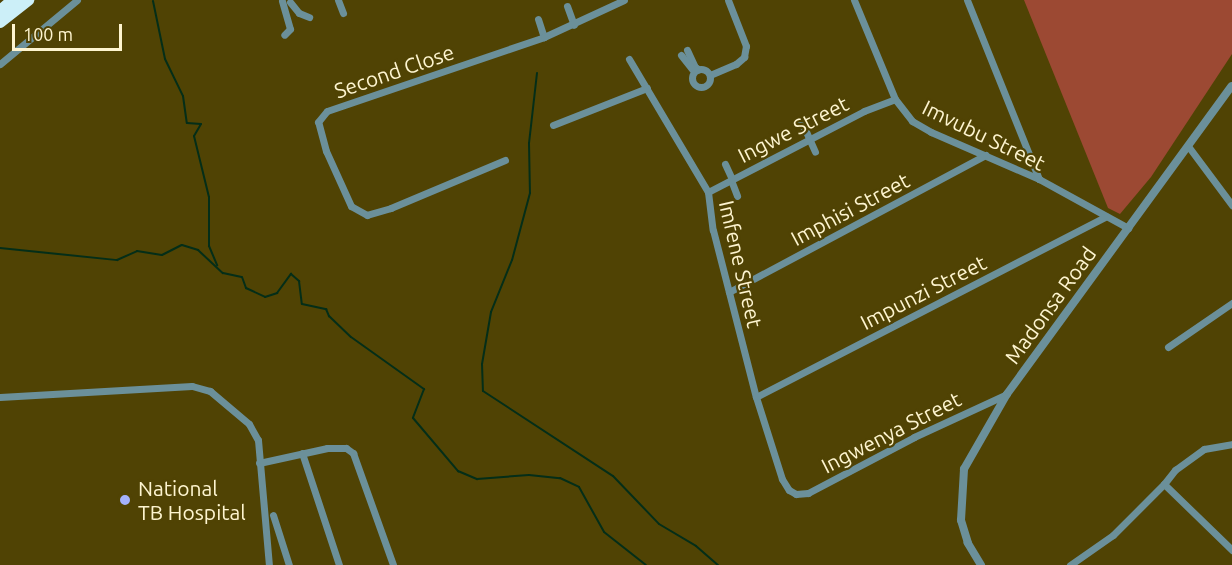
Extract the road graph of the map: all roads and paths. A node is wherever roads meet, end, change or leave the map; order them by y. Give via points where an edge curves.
1 (13, 0) edge
2 (28, 0) edge
3 (77, 0) edge
4 (338, 0) edge
5 (624, 0) edge
6 (728, 0) edge
7 (854, 0) edge
8 (967, 0) edge
9 (287, 1) edge
10 (567, 6) dead end
11 (0, 11) edge
12 (343, 13) dead end
13 (309, 17) dead end
14 (538, 20) dead end
15 (0, 22) edge
16 (574, 25) junction
17 (284, 34) dead end
18 (544, 37) junction
19 (684, 53) dead end
20 (629, 59) dead end
21 (0, 64) edge
22 (696, 70) junction
23 (710, 75) junction
24 (1232, 86) edge
25 (647, 88) junction
26 (895, 99) junction
27 (798, 123) dead end
28 (553, 125) dead end
29 (809, 139) junction
30 (1188, 146) junction
31 (815, 152) dead end
32 (986, 155) junction
33 (505, 160) dead end
34 (725, 164) dead end
35 (731, 179) junction
36 (1040, 179) junction
37 (708, 192) junction
38 (737, 196) dead end
39 (1232, 205) edge
40 (1106, 216) junction
41 (1128, 228) junction
42 (729, 292) junction
43 (1232, 303) edge
44 (1168, 347) dead end
45 (1007, 394) junction
46 (0, 397) edge
47 (756, 397) junction
48 (1232, 444) edge
49 (302, 453) junction
50 (258, 463) junction
51 (1164, 484) junction
52 (789, 490) joint
53 (273, 515) dead end
54 (1232, 550) edge
55 (269, 565) edge
56 (289, 565) edge
57 (339, 565) edge
58 (393, 565) edge
59 (981, 565) edge
60 (1070, 565) edge

1 - 11 highway
2 - 15 highway
3 - 21 street
4 - 12 street
5 - 16 street, Second Close
6 - 23 street via 746,46 744,57
7 - 26 street, Imvubu Street
8 - 36 street
9 - 13 street
9 - 17 street via 290,29
10 - 16 street
14 - 18 street
16 - 18 street, Second Close
18 - 33 street, Second Close via 327,111 318,122 326,151 351,206 367,215
19 - 22 street
20 - 25 street, Imfene Street
22 - 23 street via 706,70
22 - 23 street via 691,80 700,87 708,84
24 - 30 street, Madonsa Road
25 - 28 street
25 - 37 street, Imfene Street
26 - 29 street, Ingwe Street
26 - 32 street, Imvubu Street via 912,121
27 - 29 street
29 - 31 street
29 - 35 street, Ingwe Street
30 - 39 street
30 - 41 street, Madonsa Road
32 - 36 street, Imvubu Street
32 - 42 street, Imphisi Street
34 - 35 street
35 - 37 street, Ingwe Street
35 - 38 street
36 - 40 street, Imvubu Street
37 - 42 street, Imfene Street
40 - 41 street, Imvubu Street
40 - 47 street, Impunzi Street
41 - 45 street, Madonsa Road
42 - 47 street, Imfene Street
43 - 44 street
45 - 52 street, Ingwenya Street via 808,492 796,494
45 - 59 street, Madonsa Road via 964,469 960,520
46 - 50 street via 192,386 210,391 249,424 258,440
47 - 52 street, Imfene Street
48 - 51 street via 1204,449 1175,470
49 - 50 street
49 - 57 street
49 - 58 street via 346,448 353,453
50 - 55 street
51 - 54 street
51 - 60 street via 1113,535
53 - 56 street

